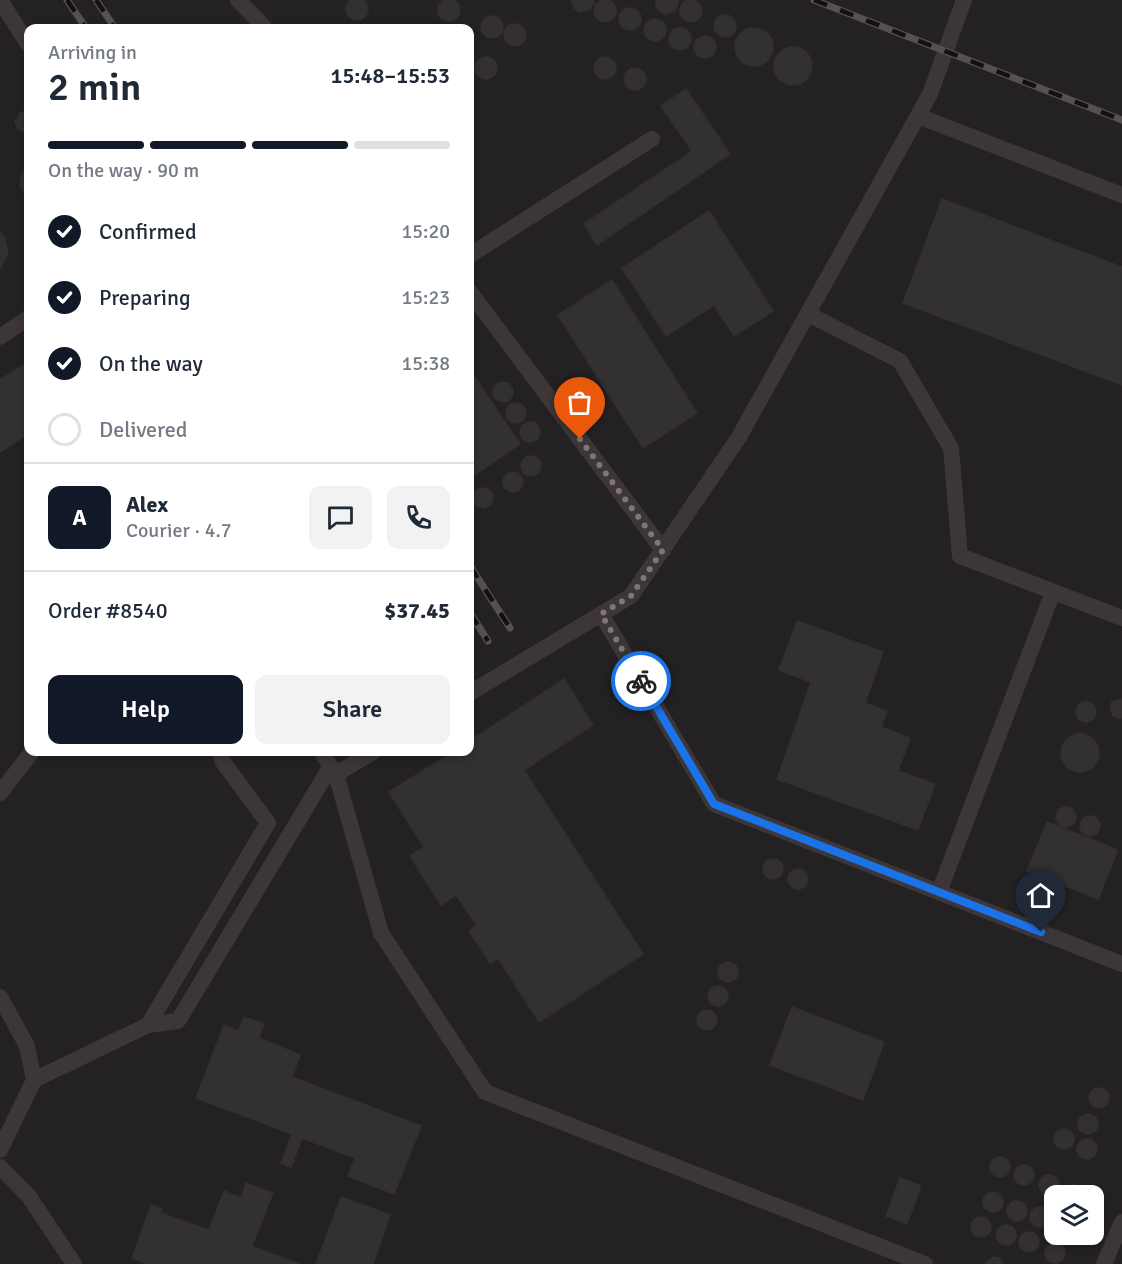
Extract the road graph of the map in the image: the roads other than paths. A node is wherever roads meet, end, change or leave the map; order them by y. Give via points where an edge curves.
1 (0, 0) edge
2 (238, 0) edge
3 (964, 0) edge
4 (261, 24) edge
5 (24, 38) edge
6 (918, 116) junction
7 (652, 139) dead end
8 (1122, 195) edge
9 (474, 252) edge
10 (474, 297) edge
11 (808, 314) junction
12 (24, 321) edge
13 (0, 337) edge
14 (663, 550) junction
15 (1053, 592) junction
16 (601, 614) junction
17 (1122, 618) edge
18 (474, 691) edge
19 (29, 756) edge
20 (222, 756) edge
21 (324, 756) edge
22 (364, 756) edge
23 (334, 770) junction
24 (0, 793) edge
25 (939, 892) junction
26 (1122, 964) edge
27 (0, 997) edge
28 (148, 1025) junction
29 (34, 1080) junction
30 (0, 1150) edge
31 (0, 1167) edge
32 (1122, 1222) edge
33 (74, 1264) edge
34 (925, 1264) edge
35 (1104, 1264) edge

1 - 5 lane
2 - 4 lane
3 - 6 lane via 930,94
6 - 8 lane
6 - 11 lane
7 - 9 lane
10 - 14 lane
11 - 14 lane via 739,437
11 - 15 lane via 900,361 951,448 960,556
12 - 13 lane
14 - 16 lane via 631,596
15 - 17 lane
15 - 25 lane
16 - 18 lane
16 - 25 lane via 714,804
19 - 24 lane
20 - 28 lane via 268,823
21 - 23 lane
22 - 23 lane
23 - 28 lane via 178,1021
23 - 34 lane via 381,933 485,1092
25 - 26 lane
27 - 29 lane via 27,1046
28 - 29 lane
29 - 30 lane
31 - 33 lane via 28,1195
32 - 35 lane

